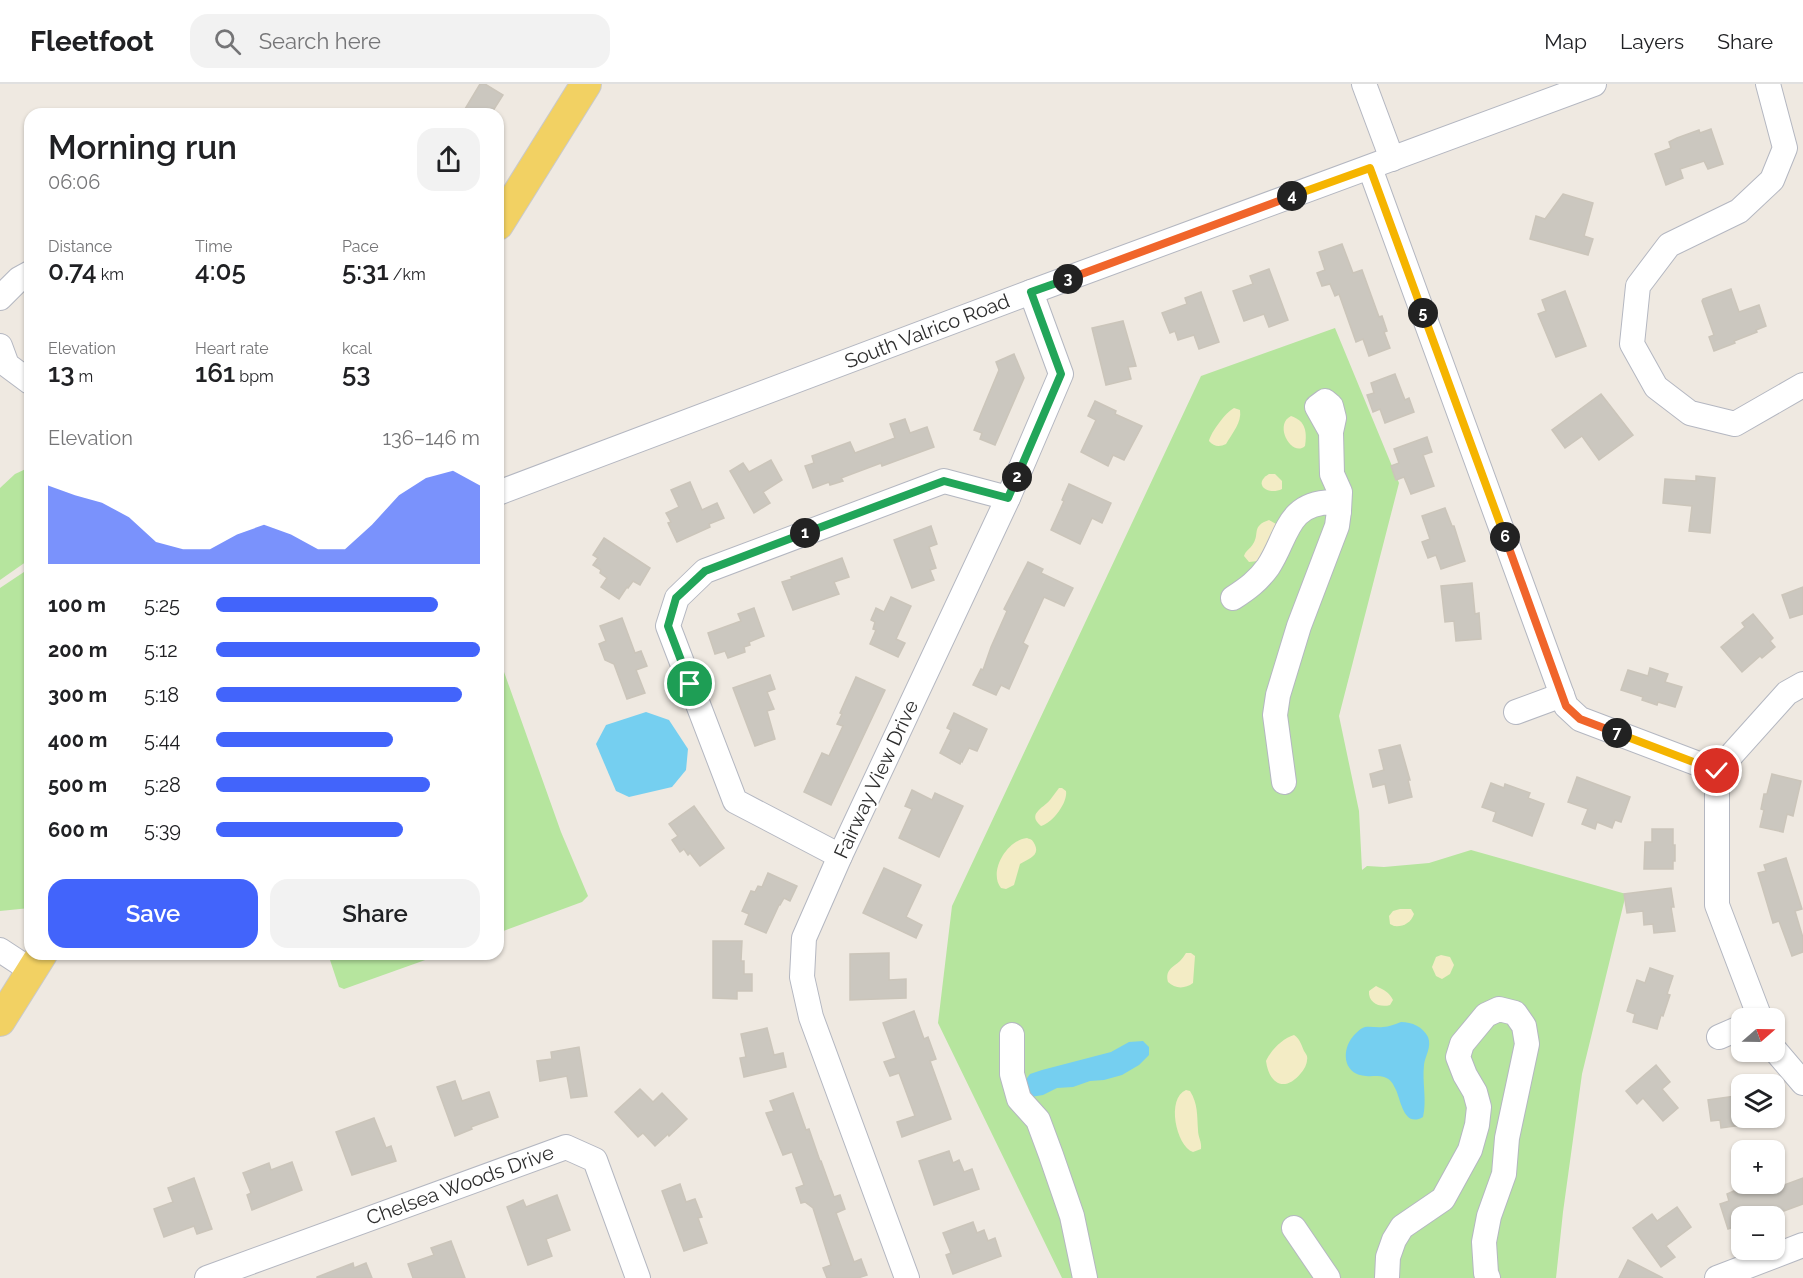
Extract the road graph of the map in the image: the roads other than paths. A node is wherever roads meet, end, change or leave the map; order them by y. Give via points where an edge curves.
1 (586, 84) edge
2 (1364, 84) edge
3 (1594, 84) edge
4 (1767, 84) edge
5 (1381, 164) junction
6 (504, 215) edge
7 (24, 276) edge
8 (1031, 292) junction
9 (0, 298) edge
10 (0, 346) edge
11 (24, 378) edge
12 (1803, 385) edge
13 (1330, 432) dead end
14 (504, 491) edge
15 (1008, 498) junction
16 (1329, 507) junction
17 (1233, 598) dead end
18 (1803, 684) edge
19 (1562, 695) junction
20 (1516, 712) dead end
21 (1717, 771) junction
22 (1284, 782) dead end
23 (840, 856) junction
24 (0, 950) edge
25 (24, 958) edge
26 (37, 962) edge
27 (1756, 1008) edge
28 (0, 1021) edge
29 (1731, 1032) edge
30 (1012, 1035) dead end
31 (1719, 1037) dead end
32 (1785, 1062) edge
33 (1803, 1083) edge
34 (1467, 1157) junction
35 (1505, 1166) junction
36 (1294, 1228) dead end
37 (1803, 1245) edge
38 (207, 1278) edge
39 (638, 1278) edge
40 (907, 1278) edge
41 (1085, 1278) edge
42 (1328, 1278) edge
43 (1387, 1278) edge
44 (1488, 1278) edge
45 (1717, 1278) edge

1 - 6 main road
2 - 5 street
3 - 5 street, South Valrico Road
4 - 12 street via 1785,148 1772,180 1739,211 1669,245 1638,286 1632,344 1656,387 1690,413 1735,424
5 - 8 street, South Valrico Road
5 - 19 street
7 - 9 street
8 - 14 street, South Valrico Road
8 - 15 street, Fairway View Drive via 1061,374
10 - 11 street via 7,365
13 - 16 street via 1332,474 1322,486
15 - 23 street, Fairway View Drive
15 - 23 street via 944,481 705,571 676,598 668,626 735,801
16 - 17 street via 1302,511 1291,521 1269,566 1254,584
16 - 22 street via 1336,526 1278,695 1275,715
18 - 21 street via 1787,693
19 - 20 street
19 - 21 street via 1566,706 1580,719
21 - 27 street via 1717,905
23 - 40 street, Fairway View Drive via 804,938 802,977 811,1017
24 - 25 street
26 - 28 main road
29 - 31 street
30 - 41 street via 1012,1074 1019,1099 1038,1120 1051,1155 1072,1216
32 - 33 street
34 - 35 street
34 - 35 street via 1479,1107 1458,1057 1462,1044 1486,1015 1500,1010 1515,1013 1524,1026 1527,1044 1507,1138
34 - 43 street via 1443,1199 1402,1227 1388,1257
35 - 44 street via 1484,1242
36 - 42 street
37 - 45 street
38 - 39 street, Chelsea Woods Drive via 566,1147 595,1160

